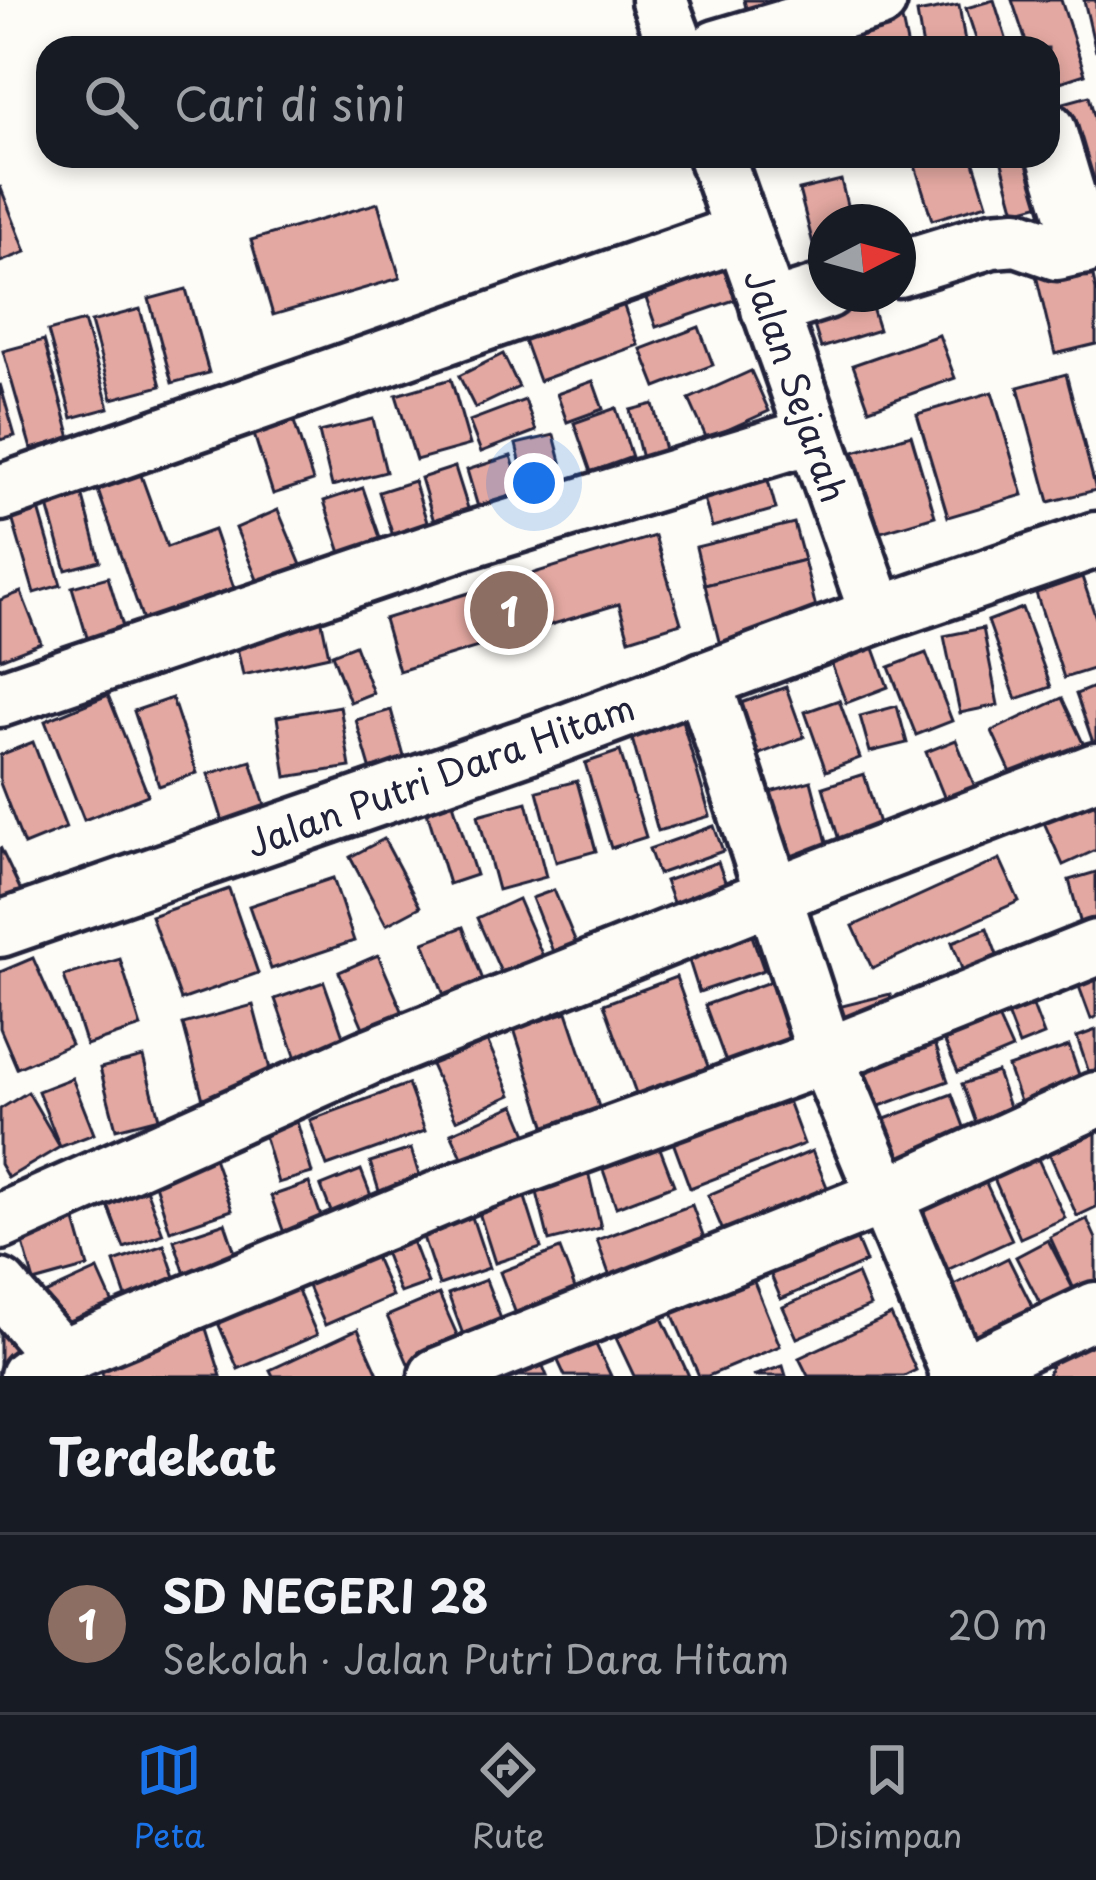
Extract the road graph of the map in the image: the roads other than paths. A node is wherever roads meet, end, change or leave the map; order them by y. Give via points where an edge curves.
1 (659, 0) edge
2 (879, 0) edge
3 (672, 36) edge
4 (758, 36) edge
5 (1060, 163) edge
6 (720, 168) edge
7 (743, 232) junction
8 (1090, 245) edge
9 (916, 263) edge
10 (808, 297) edge
11 (769, 309) junction
12 (814, 435) junction
13 (0, 493) edge
14 (1096, 540) edge
15 (878, 615) junction
16 (703, 680) junction
17 (0, 699) edge
18 (1096, 771) edge
19 (771, 896) junction
20 (0, 929) edge
21 (1096, 948) edge
22 (826, 1057) junction
23 (1096, 1100) edge
24 (886, 1196) junction
25 (0, 1222) edge
26 (0, 1286) edge
27 (1096, 1310) edge
28 (44, 1366) edge
29 (437, 1376) edge
30 (959, 1376) edge

1 - 3 street
2 - 4 street
5 - 8 street
6 - 7 street, Jalan Sejarah
7 - 11 street, Jalan Sejarah
7 - 13 street
8 - 9 street via 1057,252 1017,238 992,240
10 - 11 street
11 - 12 street, Jalan Sejarah
12 - 15 street, Jalan Sejarah
12 - 17 street via 465,541
14 - 15 street, Jalan Putri Dara Hitam
15 - 16 street, Jalan Putri Dara Hitam
16 - 19 street
16 - 20 street, Jalan Putri Dara Hitam
18 - 19 street
19 - 22 street
19 - 25 street via 367,1058
21 - 22 street
22 - 24 street
22 - 28 street via 467,1187
23 - 24 street
24 - 29 street
24 - 30 street
26 - 28 street
27 - 30 street

